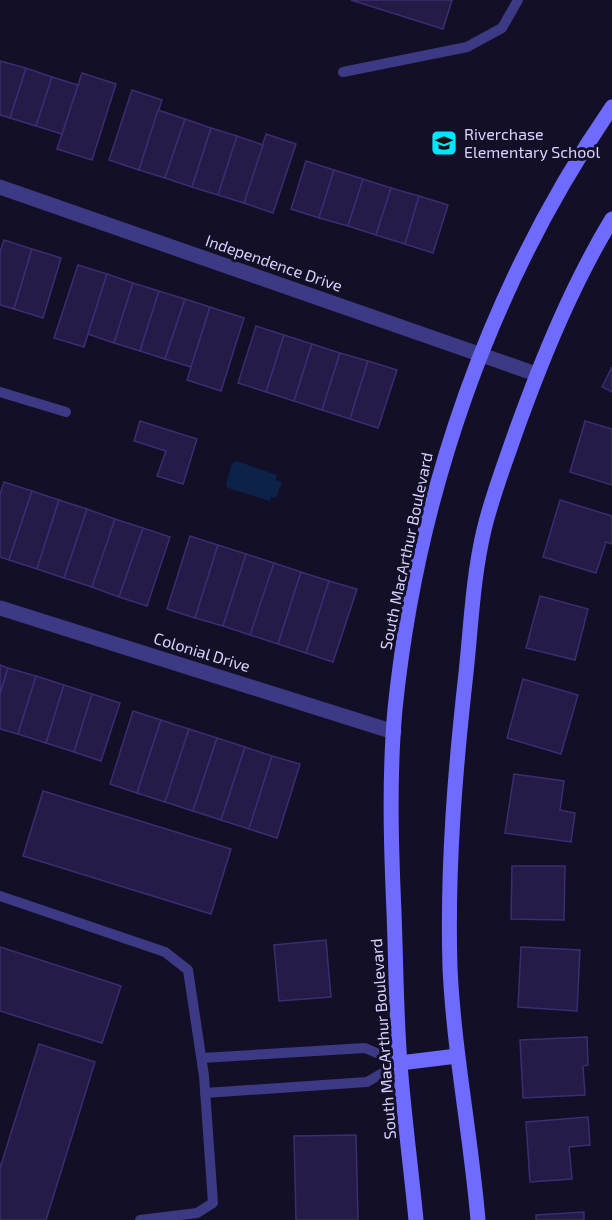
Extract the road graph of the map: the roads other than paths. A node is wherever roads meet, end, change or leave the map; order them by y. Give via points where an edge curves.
1 (518, 0) edge
2 (343, 72) dead end
3 (612, 107) edge
4 (0, 187) edge
5 (612, 219) edge
6 (482, 353) junction
7 (537, 374) junction
8 (0, 392) edge
9 (66, 412) dead end
10 (0, 608) edge
11 (394, 732) junction
12 (0, 896) edge
13 (457, 1056) junction
14 (202, 1058) junction
15 (400, 1063) junction
16 (206, 1093) junction
17 (140, 1220) edge
18 (416, 1220) edge
19 (478, 1220) edge

1 - 2 lane via 502,27 467,47
3 - 6 main road, South MacArthur Boulevard via 584,147 527,252
4 - 6 street, Independence Drive
5 - 7 main road via 595,247
6 - 7 street, Independence Drive
6 - 11 main road, South MacArthur Boulevard via 449,439 424,537 405,632
7 - 13 main road via 484,531 473,609 450,860 450,968
8 - 9 lane
10 - 11 street, Colonial Drive
11 - 15 main road, South MacArthur Boulevard via 391,829
12 - 14 lane via 165,952 188,970
13 - 15 main road
13 - 19 main road
14 - 15 lane via 365,1048
14 - 16 lane
15 - 16 lane via 368,1082
15 - 18 main road, South MacArthur Boulevard
16 - 17 lane via 213,1203 197,1213

